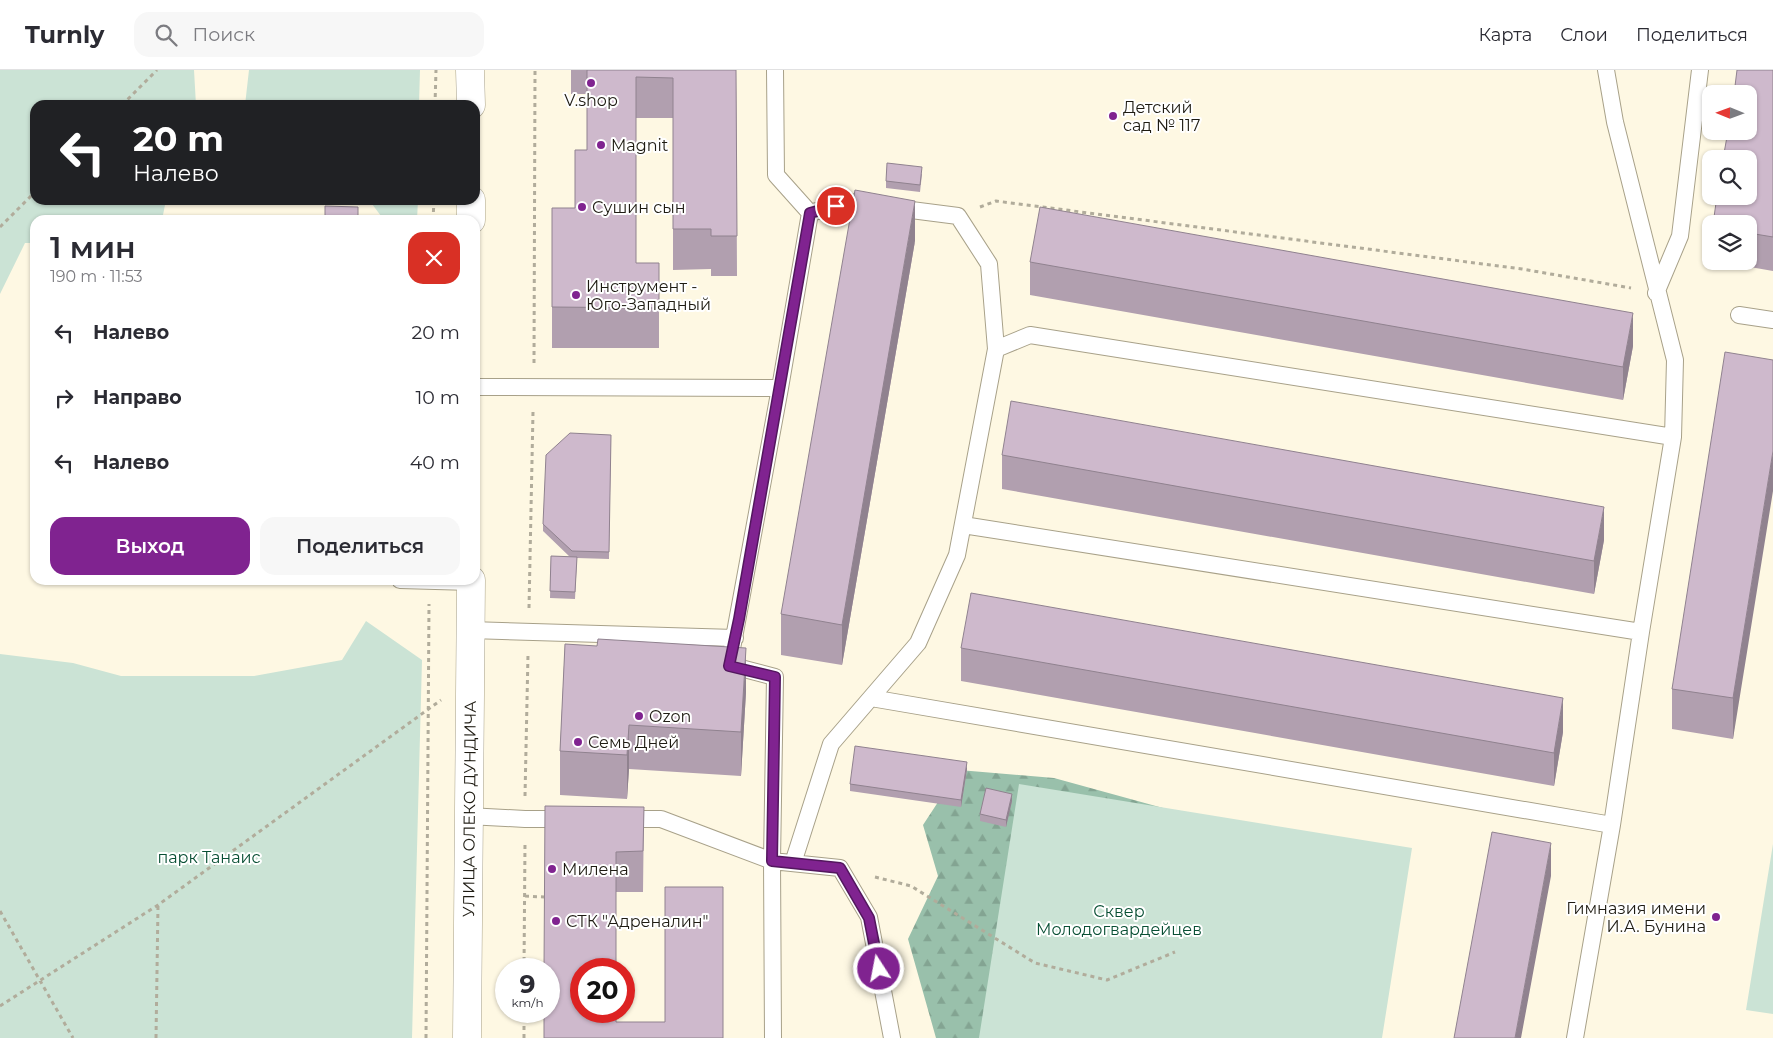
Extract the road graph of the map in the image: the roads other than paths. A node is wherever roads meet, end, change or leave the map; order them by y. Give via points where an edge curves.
1 (470, 70) edge
2 (775, 70) edge
3 (1606, 70) edge
4 (1700, 70) edge
5 (471, 100) edge
6 (810, 213) junction
7 (1656, 293) junction
8 (1739, 315) dead end
9 (1773, 320) edge
10 (996, 349) junction
11 (480, 387) edge
12 (780, 388) junction
13 (1673, 437) junction
14 (963, 524) junction
15 (471, 585) edge
16 (470, 630) junction
17 (1641, 632) junction
18 (735, 638) junction
19 (871, 698) junction
20 (468, 816) junction
21 (583, 819) edge
22 (603, 819) edge
23 (1612, 825) junction
24 (772, 861) junction
25 (793, 863) junction
26 (467, 1038) edge
27 (773, 1038) edge
28 (892, 1038) edge
29 (1575, 1038) edge

1 - 5 street
2 - 6 lane via 776,175
3 - 7 lane via 1615,122
4 - 7 lane via 1680,236
6 - 10 lane via 849,202 958,216 989,264
6 - 12 lane
7 - 13 lane via 1674,360
8 - 9 lane
10 - 13 lane via 1030,335
10 - 14 lane
11 - 12 lane
12 - 18 lane
13 - 17 lane
14 - 17 lane
14 - 19 lane via 957,555 918,643
15 - 16 street, УЛИЦА ОЛЕКО ДУНДИЧА
16 - 18 lane
16 - 20 street, УЛИЦА ОЛЕКО ДУНДИЧА
17 - 23 lane
18 - 24 lane via 729,666 775,677
19 - 23 lane
19 - 25 lane via 831,744
20 - 21 lane
20 - 26 street, УЛИЦА ОЛЕКО ДУНДИЧА
22 - 24 lane via 661,819
23 - 29 lane
24 - 25 lane
24 - 27 lane
25 - 28 lane via 840,868 869,918

